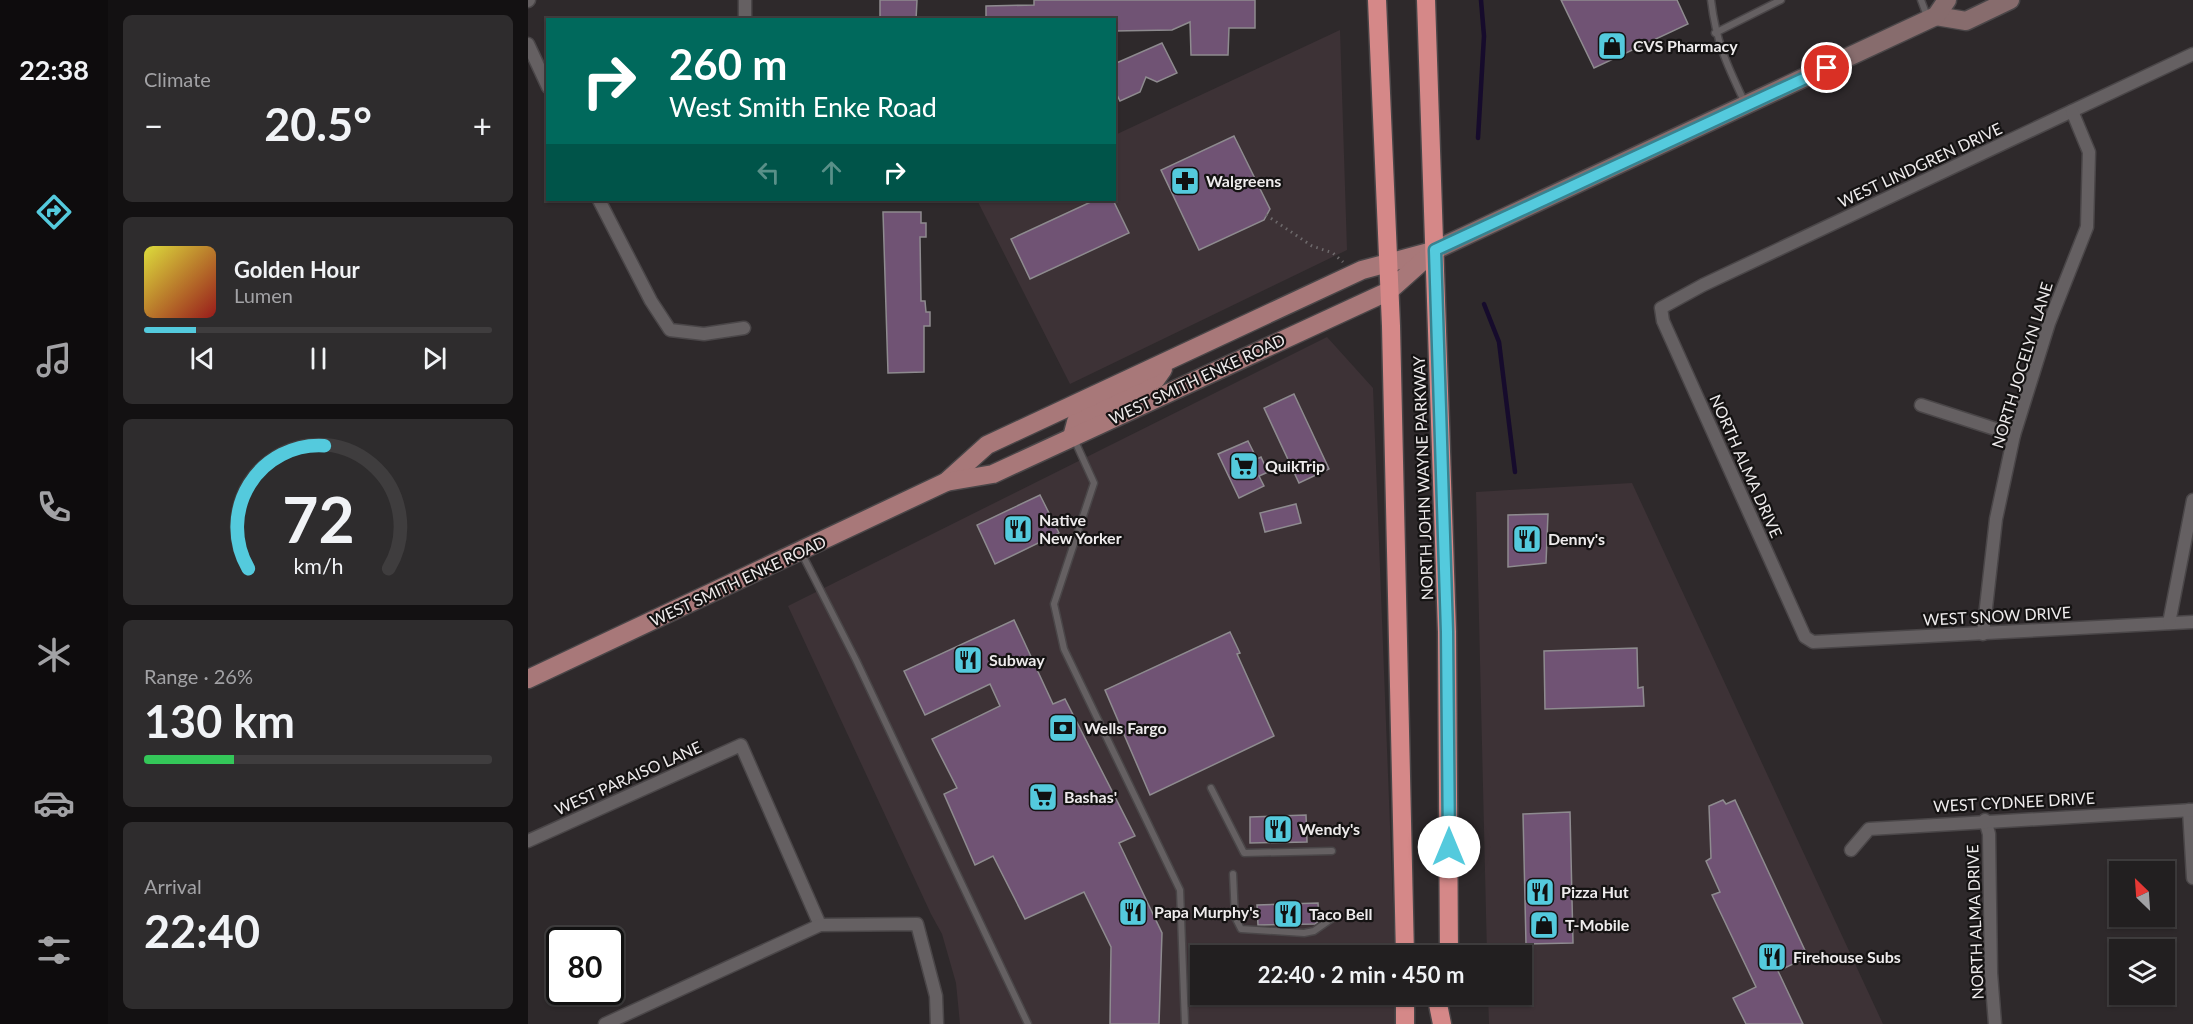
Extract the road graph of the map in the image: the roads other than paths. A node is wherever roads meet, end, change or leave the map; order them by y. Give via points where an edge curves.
1 (745, 0) edge
2 (1377, 0) edge
3 (1426, 0) edge
4 (1712, 0) edge
5 (1781, 0) edge
6 (1921, 0) edge
7 (1947, 0) edge
8 (2010, 0) edge
9 (745, 18) edge
10 (1932, 18) junction
11 (1715, 33) junction
12 (528, 44) edge
13 (2193, 54) edge
14 (546, 83) edge
15 (1746, 106) junction
16 (2072, 111) junction
17 (600, 201) edge
18 (1435, 250) junction
19 (1388, 263) junction
20 (1389, 291) junction
21 (1662, 308) joint
22 (744, 328) dead end
23 (1169, 360) junction
24 (1921, 405) dead end
25 (2014, 435) junction
26 (1072, 436) junction
27 (946, 482) junction
28 (2193, 500) edge
29 (801, 552) junction
30 (2193, 622) edge
31 (2169, 623) junction
32 (1983, 634) junction
33 (1805, 637) joint
34 (528, 679) edge
35 (1211, 788) dead end
36 (2191, 810) edge
37 (1985, 820) junction
38 (528, 842) edge
39 (1851, 850) dead end
40 (1332, 851) dead end
41 (1233, 874) dead end
42 (2193, 878) edge
43 (1334, 917) dead end
44 (820, 926) junction
45 (1405, 945) edge
46 (1449, 945) edge
47 (1405, 1005) edge
48 (1438, 1005) edge
49 (1449, 1005) edge
50 (605, 1024) edge
51 (938, 1024) edge
52 (1028, 1024) edge
53 (1185, 1024) edge
54 (1405, 1024) edge
55 (1442, 1024) edge
56 (1449, 1024) edge
57 (1995, 1024) edge

1 - 9 street
2 - 19 highway
3 - 18 highway, NORTH JOHN WAYNE PARKWAY
4 - 11 lane
5 - 11 lane
6 - 10 lane
7 - 10 street
8 - 10 street via 1966,21
10 - 15 street, WEST SMITH ENKE ROAD
11 - 15 lane
12 - 14 street
13 - 16 street, WEST LINDGREN DRIVE
15 - 18 street, WEST SMITH ENKE ROAD
16 - 21 street, WEST LINDGREN DRIVE
16 - 25 street, NORTH JOCELYN LANE via 2088,152 2087,227 2049,322
17 - 22 street via 670,330 704,334
18 - 19 main road, WEST SMITH ENKE ROAD
18 - 20 main road, WEST SMITH ENKE ROAD
18 - 46 highway, NORTH JOHN WAYNE PARKWAY via 1447,632
19 - 20 highway
19 - 23 main road, WEST SMITH ENKE ROAD via 1362,270
20 - 26 main road, WEST SMITH ENKE ROAD
20 - 45 highway
21 - 33 street, NORTH ALMA DRIVE via 1663,321
23 - 26 main road via 1156,379 1081,416
23 - 27 main road, WEST SMITH ENKE ROAD via 987,445
24 - 25 street
25 - 32 street, NORTH JOCELYN LANE via 1996,519
26 - 27 main road, WEST SMITH ENKE ROAD via 993,474
26 - 53 lane via 1094,483 1054,604 1064,649 1180,890
27 - 29 main road, WEST SMITH ENKE ROAD
28 - 31 street
29 - 34 main road, WEST SMITH ENKE ROAD
29 - 52 lane
30 - 31 street, WEST SNOW DRIVE
31 - 32 street, WEST SNOW DRIVE
32 - 33 street, WEST SNOW DRIVE via 1813,642
35 - 40 lane via 1244,853
36 - 37 street, WEST CYDNEE DRIVE
36 - 42 street, WEST CYDNEE DRIVE
37 - 39 street, WEST CYDNEE DRIVE via 1869,829
37 - 57 street, NORTH ALMA DRIVE via 1989,834
38 - 44 street, WEST PARAISO LANE via 741,745
41 - 43 lane via 1235,917 1241,928 1304,933
44 - 50 street
44 - 51 street via 917,924 936,996
47 - 54 highway
48 - 55 highway
49 - 56 highway

